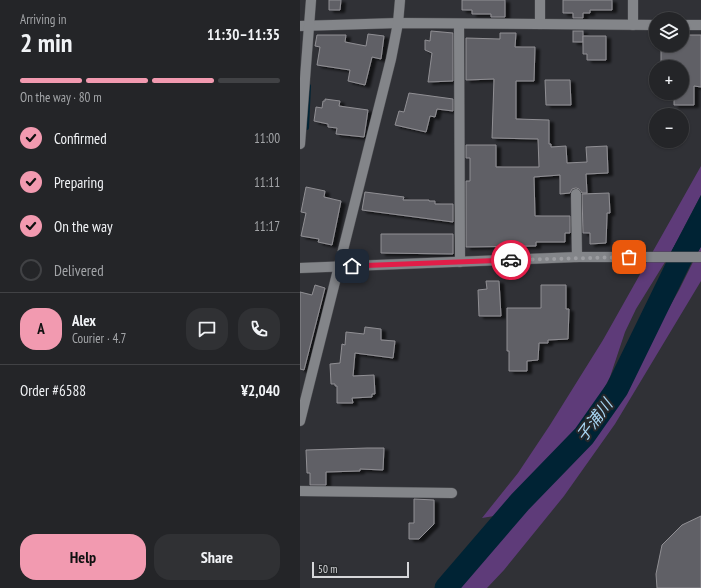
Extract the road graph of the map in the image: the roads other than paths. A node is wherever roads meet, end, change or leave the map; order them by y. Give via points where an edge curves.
1 (311, 0) edge
2 (400, 0) edge
3 (540, 0) edge
4 (633, 0) edge
5 (398, 23) junction
6 (459, 24) junction
7 (540, 24) junction
8 (633, 25) junction
9 (649, 25) edge
10 (689, 25) edge
11 (701, 25) edge
12 (305, 26) edge
13 (300, 144) edge
14 (576, 194) dead end
15 (701, 257) edge
16 (577, 258) junction
17 (460, 262) junction
18 (339, 266) junction
19 (300, 269) edge
20 (303, 395) edge
21 (300, 421) edge
22 (300, 491) edge
23 (452, 492) dead end

1 - 12 street
2 - 5 street
3 - 7 street
4 - 8 street
5 - 6 street
5 - 12 street
5 - 18 street
6 - 7 street
6 - 17 street
7 - 8 street
8 - 9 street
10 - 11 street
12 - 13 street
14 - 16 street
15 - 16 street
16 - 17 street
17 - 18 street
18 - 19 street
18 - 20 street
20 - 21 street
22 - 23 street

